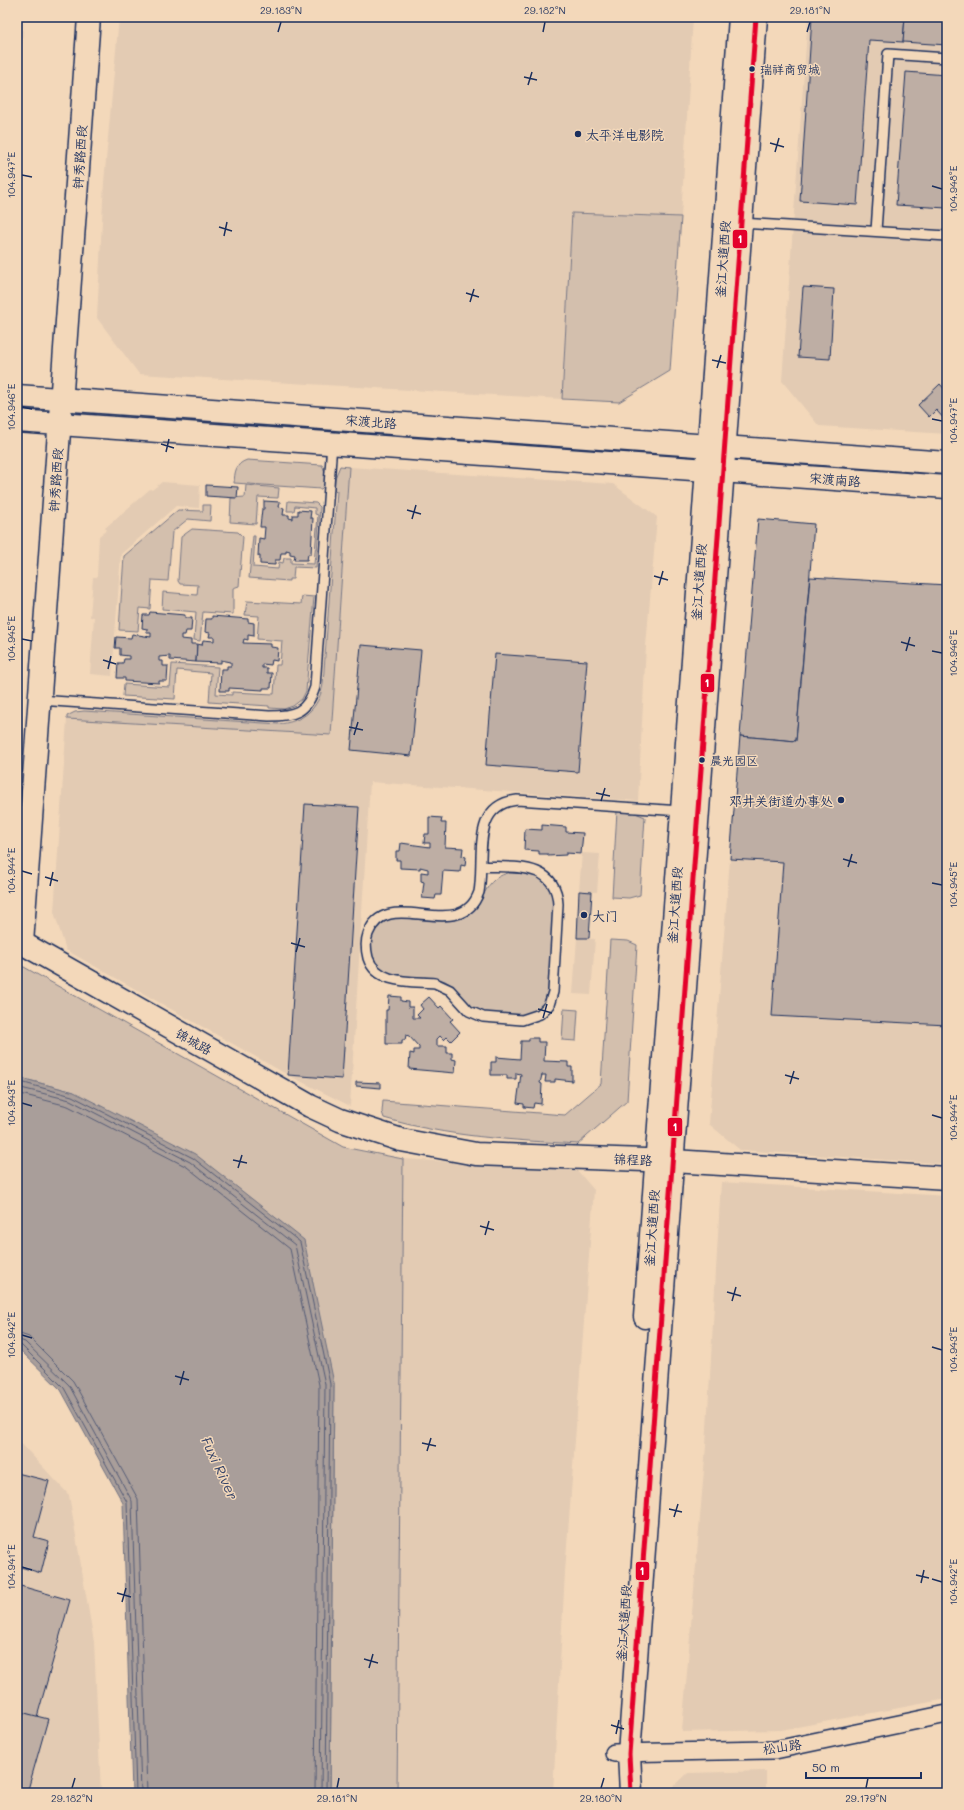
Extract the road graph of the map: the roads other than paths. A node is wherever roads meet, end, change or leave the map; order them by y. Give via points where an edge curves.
1 (89, 17) edge
2 (740, 17) edge
3 (756, 17) edge
4 (947, 58) edge
5 (741, 223) junction
6 (876, 231) junction
7 (947, 236) edge
8 (17, 396) edge
9 (60, 399) junction
10 (17, 421) edge
11 (59, 424) junction
12 (332, 443) junction
13 (716, 446) junction
14 (947, 463) edge
15 (714, 471) junction
16 (947, 487) edge
17 (39, 700) junction
18 (681, 812) junction
19 (481, 866) junction
20 (19, 943) edge
21 (370, 1131) joint
22 (665, 1160) junction
23 (947, 1178) edge
24 (947, 1714) edge
25 (622, 1753) junction
26 (616, 1793) edge
27 (631, 1793) edge

1 - 9 main road, 钟秀路西段
2 - 13 main road, 釜江大道西段
3 - 5 main road, 釜江大道西段
4 - 6 lane via 888,54
5 - 6 lane
5 - 13 main road, 釜江大道西段
6 - 7 lane
8 - 9 main road, 宋渡北路
9 - 11 main road, 钟秀路西段
9 - 13 main road, 宋渡北路
10 - 11 main road, 宋渡北路
11 - 12 main road, 宋渡北路
11 - 17 main road, 钟秀路西段
12 - 15 main road, 宋渡北路
12 - 17 lane via 315,687 304,708 291,715 282,716
13 - 14 main road, 宋渡南路
13 - 15 main road, 釜江大道西段
15 - 16 main road, 宋渡南路
15 - 18 main road, 釜江大道西段
15 - 22 main road, 釜江大道西段
17 - 20 main road, 钟秀路西段
18 - 19 lane via 508,800 495,807 486,818
18 - 22 main road, 釜江大道西段
19 - 19 lane via 479,892 470,908 449,916 395,913 383,916 372,926 368,936 366,947 369,960 377,972 388,978 435,983 446,987 469,1011 479,1016 528,1020 540,1014 551,999 558,904 556,889 540,872
20 - 21 main road, 锦城路 via 310,1106
21 - 22 main road, 锦程路 via 407,1142 476,1154
22 - 23 main road, 锦程路
22 - 25 main road, 釜江大道西段
24 - 25 street, 松山路 via 775,1750
25 - 26 main road, 釜江大道西段
25 - 27 main road, 釜江大道西段

